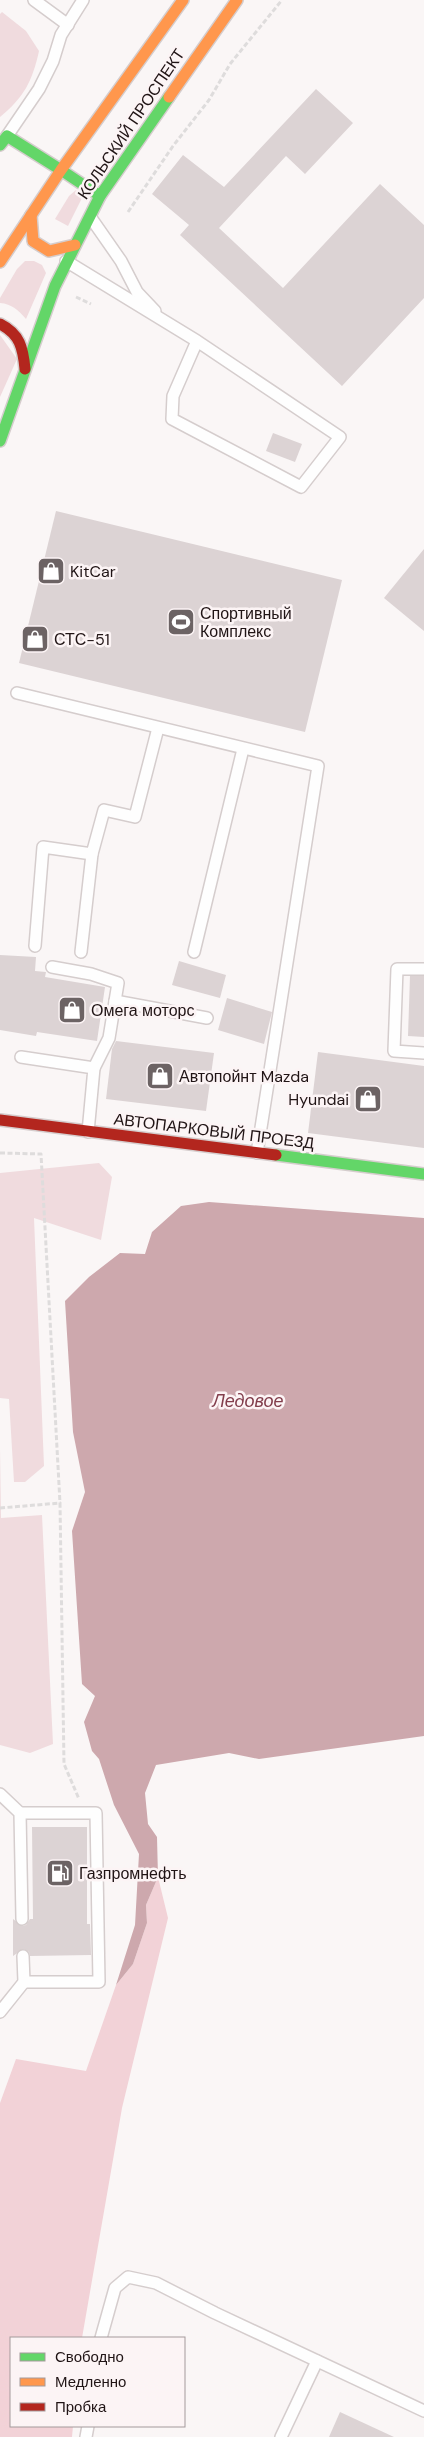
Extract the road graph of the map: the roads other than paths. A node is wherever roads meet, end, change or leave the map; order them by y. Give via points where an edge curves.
1 (34, 0) edge
2 (83, 0) edge
3 (183, 0) edge
4 (237, 0) edge
5 (68, 25) junction
6 (3, 140) edge
7 (61, 170) junction
8 (100, 196) junction
9 (31, 215) junction
10 (90, 217) junction
11 (18, 231) junction
12 (33, 241) junction
13 (75, 245) junction
14 (49, 251) junction
15 (66, 261) junction
16 (0, 262) edge
17 (167, 323) junction
18 (0, 324) edge
19 (197, 341) junction
20 (25, 369) junction
21 (0, 441) edge
22 (17, 693) dead end
23 (158, 728) junction
24 (242, 749) junction
25 (92, 854) junction
26 (35, 946) dead end
27 (81, 952) dead end
28 (194, 952) dead end
29 (52, 967) dead end
30 (424, 969) edge
31 (115, 1001) junction
32 (207, 1018) dead end
33 (424, 1053) edge
34 (21, 1057) dead end
35 (94, 1068) junction
36 (0, 1120) edge
37 (88, 1132) junction
38 (257, 1153) junction
39 (424, 1174) edge
40 (0, 1794) edge
41 (20, 1813) junction
42 (22, 1919) dead end
43 (23, 1956) dead end
44 (24, 1982) junction
45 (0, 2012) edge
46 (101, 2337) edge
47 (317, 2361) junction
48 (424, 2411) edge
49 (281, 2437) edge

1 - 5 lane
2 - 5 lane
3 - 7 main road, КОЛЬСКИЙ ПРОСПЕКТ
4 - 8 main road, КОЛЬСКИЙ ПРОСПЕКТ
5 - 6 lane via 39,89
6 - 7 main road
7 - 8 main road
7 - 9 main road, КОЛЬСКИЙ ПРОСПЕКТ
8 - 10 main road, КОЛЬСКИЙ ПРОСПЕКТ
9 - 11 main road, КОЛЬСКИЙ ПРОСПЕКТ
9 - 12 main road
10 - 13 main road, КОЛЬСКИЙ ПРОСПЕКТ
10 - 17 lane via 121,261 136,292
11 - 12 lane
11 - 16 main road, КОЛЬСКИЙ ПРОСПЕКТ
12 - 14 main road
13 - 14 main road
13 - 15 main road, КОЛЬСКИЙ ПРОСПЕКТ
14 - 15 lane
15 - 17 lane
15 - 20 main road, КОЛЬСКИЙ ПРОСПЕКТ
17 - 19 lane
18 - 20 main road via 11,329 23,344
19 - 19 lane via 173,396 172,419 301,487 340,437
20 - 21 main road, КОЛЬСКИЙ ПРОСПЕКТ
22 - 23 lane
23 - 24 lane
23 - 25 lane via 136,816 104,810
24 - 28 lane
24 - 38 lane via 318,766
25 - 26 lane via 43,847
25 - 27 lane
29 - 31 lane via 118,983
30 - 33 lane via 397,969 394,1051
31 - 32 lane
31 - 35 lane via 108,1038
34 - 35 lane
35 - 37 lane
36 - 37 main road, АВТОПАРКОВЫЙ ПРОЕЗД
37 - 38 main road, АВТОПАРКОВЫЙ ПРОЕЗД
38 - 39 main road, АВТОПАРКОВЫЙ ПРОЕЗД
40 - 41 lane
41 - 42 lane
41 - 44 lane via 96,1813 99,1982
43 - 44 lane
44 - 45 lane
46 - 47 lane via 115,2288 128,2276 156,2283
47 - 48 lane
47 - 49 lane

